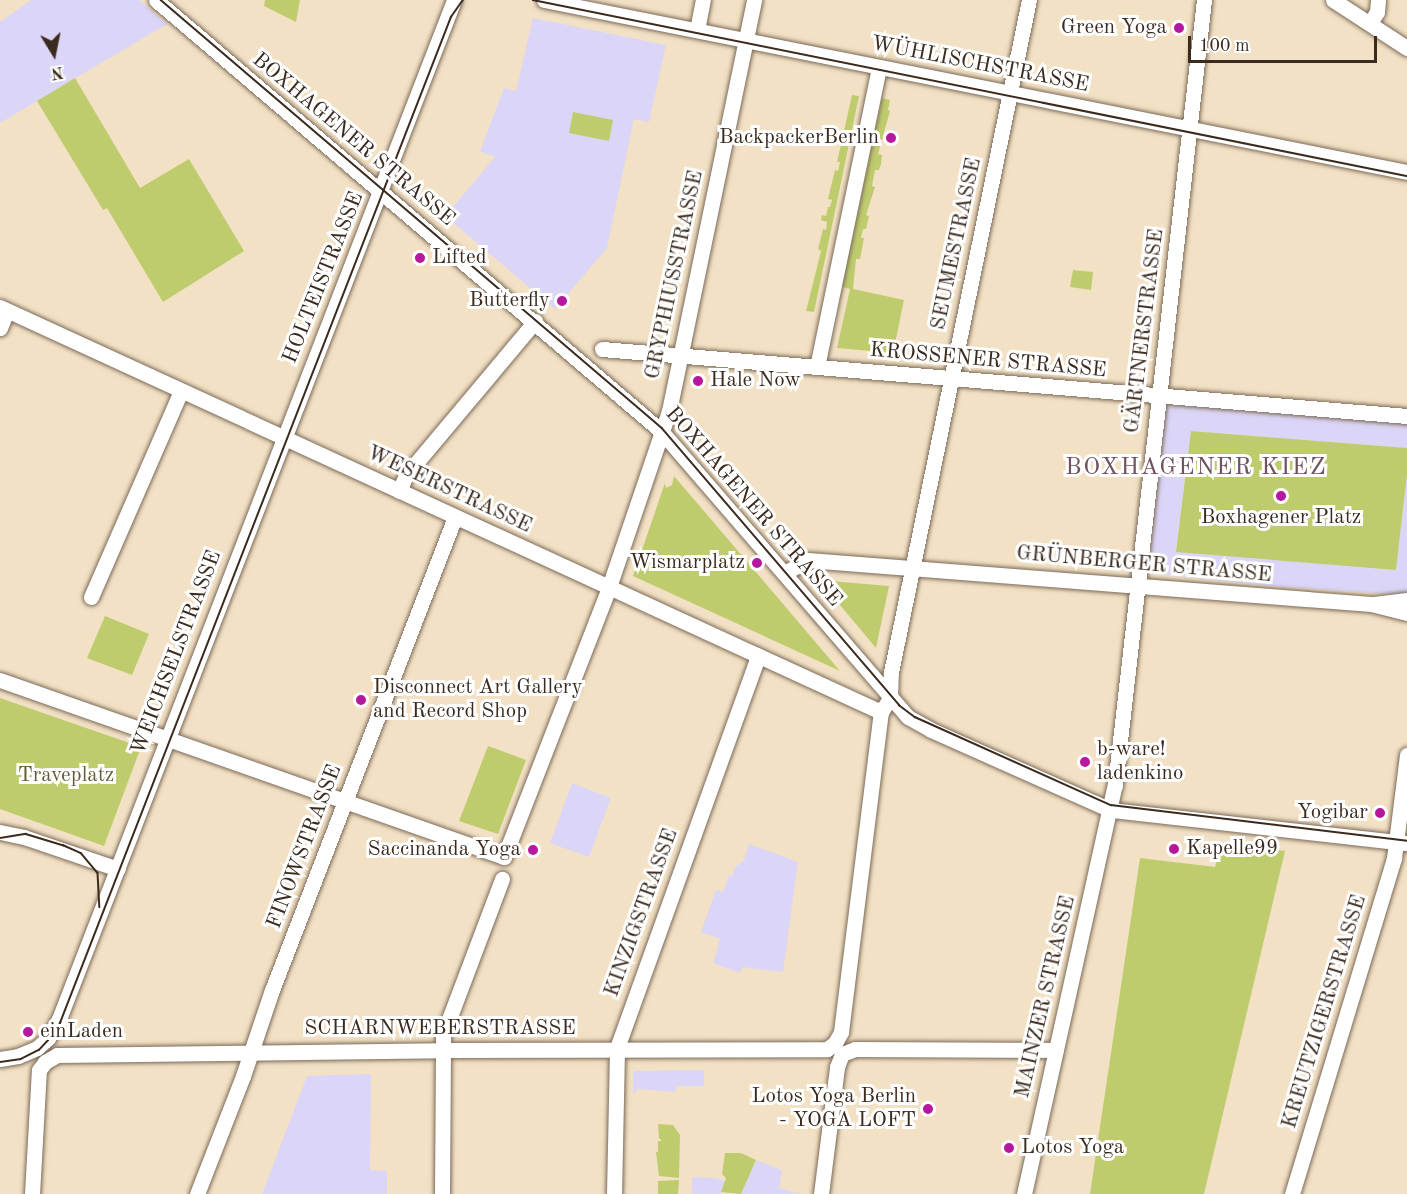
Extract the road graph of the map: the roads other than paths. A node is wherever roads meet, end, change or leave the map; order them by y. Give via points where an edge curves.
1 (156, 0) edge
2 (454, 0) edge
3 (544, 0) edge
4 (703, 0) edge
5 (754, 0) edge
6 (1029, 0) edge
7 (1204, 0) edge
8 (1333, 0) edge
9 (1378, 0) edge
10 (1370, 23) junction
11 (698, 30) junction
12 (745, 39) junction
13 (1407, 48) edge
14 (879, 67) junction
15 (1010, 92) junction
16 (1190, 128) junction
17 (1407, 172) edge
18 (382, 190) junction
19 (4, 309) edge
20 (535, 321) junction
21 (0, 328) edge
22 (602, 349) dead end
23 (680, 355) junction
24 (817, 367) junction
25 (951, 379) junction
26 (181, 391) junction
27 (1159, 396) junction
28 (1407, 416) edge
29 (661, 430) junction
30 (284, 437) junction
31 (399, 491) junction
32 (455, 517) junction
33 (913, 567) junction
34 (784, 573) junction
35 (1137, 585) junction
36 (609, 587) junction
37 (90, 597) dead end
38 (1407, 600) edge
39 (1371, 604) junction
40 (1407, 614) edge
41 (758, 656) junction
42 (0, 680) edge
43 (890, 698) junction
44 (881, 712) junction
45 (167, 739) junction
46 (1407, 755) edge
47 (346, 801) junction
48 (1111, 810) junction
49 (0, 832) edge
50 (1402, 842) edge
51 (118, 869) junction
52 (502, 879) dead end
53 (617, 1048) junction
54 (839, 1049) junction
55 (442, 1050) junction
56 (1056, 1050) junction
57 (251, 1052) junction
58 (0, 1059) edge
59 (32, 1194) edge
60 (197, 1194) edge
61 (442, 1194) edge
62 (614, 1194) edge
63 (821, 1194) edge
64 (1024, 1194) edge
65 (1292, 1194) edge

1 - 18 street, BOXHAGENER STRASSE
2 - 18 street, HOLTEISTRASSE
3 - 11 street, WÜHLISCHSTRASSE
4 - 11 street
5 - 12 street, GRYPHIUSSTRASSE
6 - 15 street, SEUMESTRASSE
7 - 16 street, GÄRTNERSTRASSE
8 - 10 street
9 - 10 street
10 - 13 street
11 - 12 street, WÜHLISCHSTRASSE
12 - 14 street, WÜHLISCHSTRASSE
12 - 23 street, GRYPHIUSSTRASSE
14 - 15 street, WÜHLISCHSTRASSE
14 - 24 street
15 - 16 street, WÜHLISCHSTRASSE
15 - 25 street, SEUMESTRASSE
16 - 17 street, WÜHLISCHSTRASSE
16 - 27 street, GÄRTNERSTRASSE
18 - 20 street, BOXHAGENER STRASSE
18 - 30 street, HOLTEISTRASSE
19 - 21 street
19 - 26 street, WESERSTRASSE
20 - 29 street, BOXHAGENER STRASSE
20 - 31 street via 406,475
22 - 23 street, KROSSENER STRASSE
23 - 24 street, KROSSENER STRASSE
23 - 29 street, GRYPHIUSSTRASSE via 669,411
24 - 25 street, KROSSENER STRASSE
25 - 27 street, KROSSENER STRASSE
25 - 33 street, SEUMESTRASSE
26 - 30 street, WESERSTRASSE
26 - 37 street
27 - 28 street, KROSSENER STRASSE
27 - 35 street, GÄRTNERSTRASSE
29 - 34 street, BOXHAGENER STRASSE
29 - 36 street, GRYPHIUSSTRASSE
30 - 31 street, WESERSTRASSE
30 - 45 street, WEICHSELSTRASSE
31 - 32 street, WESERSTRASSE
32 - 36 street, WESERSTRASSE
32 - 47 street, FINOWSTRASSE
33 - 34 street via 808,560
33 - 35 street, GRÜNBERGER STRASSE
33 - 43 street via 890,676
34 - 43 street, BOXHAGENER STRASSE
35 - 39 street, GRÜNBERGER STRASSE
35 - 48 street, GÄRTNERSTRASSE
36 - 41 street, WESERSTRASSE
36 - 47 street, GRYPHIUSSTRASSE via 504,857
38 - 39 street, GRÜNBERGER STRASSE
39 - 40 street, GRÜNBERGER STRASSE
41 - 44 street, WESERSTRASSE
41 - 53 street, KINZIGSTRASSE
42 - 45 street
43 - 44 street
43 - 48 street, BOXHAGENER STRASSE via 908,717 931,730
44 - 54 street
45 - 47 street
45 - 51 street, WEICHSELSTRASSE
46 - 50 street, KREUTZIGERSTRASSE
47 - 57 street, FINOWSTRASSE
48 - 50 street, BOXHAGENER STRASSE
48 - 56 street, MAINZER STRASSE
49 - 51 street
50 - 65 street, KREUTZIGERSTRASSE
51 - 58 street, WEICHSELSTRASSE via 48,1038 37,1048
52 - 55 street via 443,1031
53 - 54 street, SCHARNWEBERSTRASSE
53 - 55 street, SCHARNWEBERSTRASSE
53 - 62 street, KINZIGSTRASSE
54 - 56 street, SCHARNWEBERSTRASSE
54 - 63 street
55 - 57 street, SCHARNWEBERSTRASSE
55 - 61 street
56 - 64 street, MAINZER STRASSE
57 - 59 street, SCHARNWEBERSTRASSE via 57,1055 45,1062 39,1070
57 - 60 street, FINOWSTRASSE

